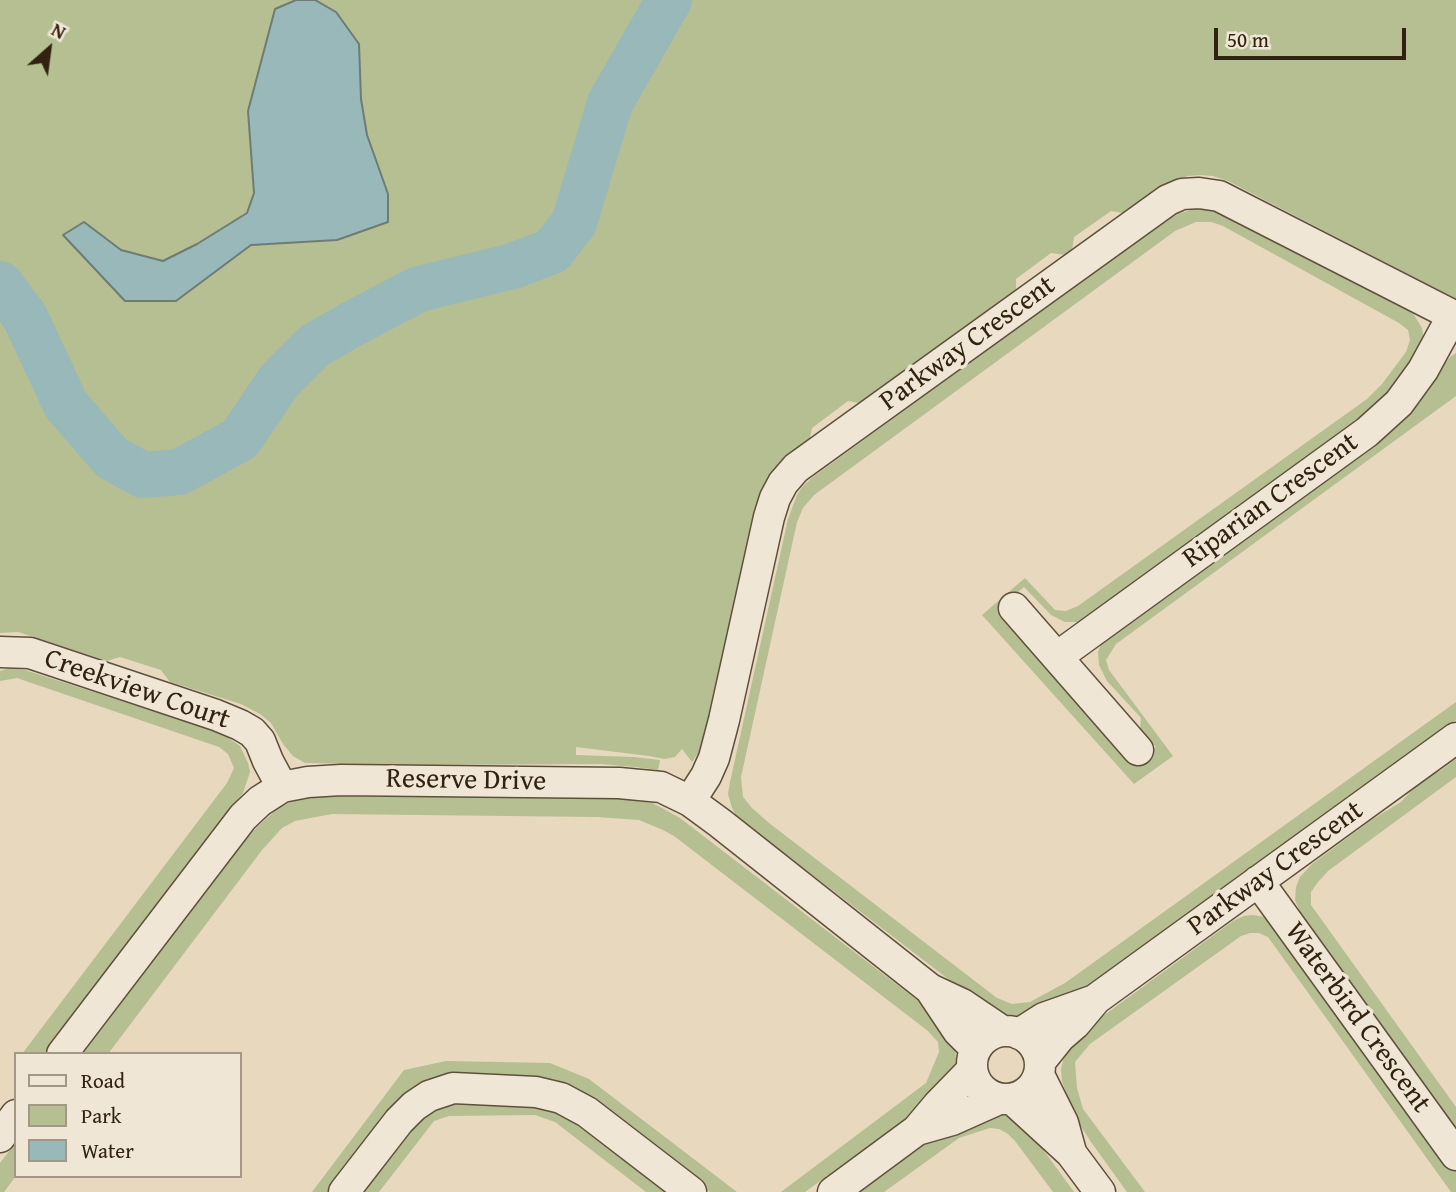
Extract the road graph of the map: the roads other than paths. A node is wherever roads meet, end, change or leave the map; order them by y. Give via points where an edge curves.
1 (1454, 316) edge
2 (1014, 608) dead end
3 (0, 652) edge
4 (1057, 657) junction
5 (1456, 738) edge
6 (1138, 750) dead end
7 (282, 788) junction
8 (690, 801) junction
9 (1258, 881) junction
10 (930, 989) junction
11 (1096, 999) junction
12 (1011, 1032) junction
13 (64, 1052) edge
14 (974, 1059) junction
15 (1040, 1069) junction
16 (1006, 1099) junction
17 (14, 1118) edge
18 (918, 1130) junction
19 (0, 1137) edge
20 (1071, 1153) junction
21 (1456, 1155) edge
22 (344, 1192) edge
23 (691, 1192) edge
24 (833, 1192) edge
25 (1100, 1192) edge

1 - 4 street, Riparian Crescent via 1399,403 1367,432
1 - 8 street, Parkway Crescent via 1219,196 1182,194 1167,200 796,468 783,483 769,517 717,748
2 - 4 street
3 - 7 street, Creekview Court via 30,653 240,725 260,741
4 - 6 street
5 - 9 street, Parkway Crescent
7 - 8 street, Reserve Drive via 341,780 619,783 662,788
7 - 13 street, Reserve Drive via 243,817
8 - 10 street, Reserve Drive
9 - 11 street, Parkway Crescent
9 - 21 street, Waterbird Crescent
10 - 12 street, Reserve Drive
10 - 14 street, Reserve Drive
11 - 12 street, Parkway Crescent
11 - 15 street, Parkway Crescent via 1060,1037
12 - 14 street via 982,1040
12 - 15 street via 1034,1045
14 - 16 street via 975,1080 981,1088
14 - 18 street
15 - 16 street via 1029,1091
15 - 20 street
16 - 18 street
16 - 20 street
17 - 19 street
18 - 24 street
20 - 25 street
22 - 23 street via 414,1106 453,1088 536,1091 561,1098 587,1112

